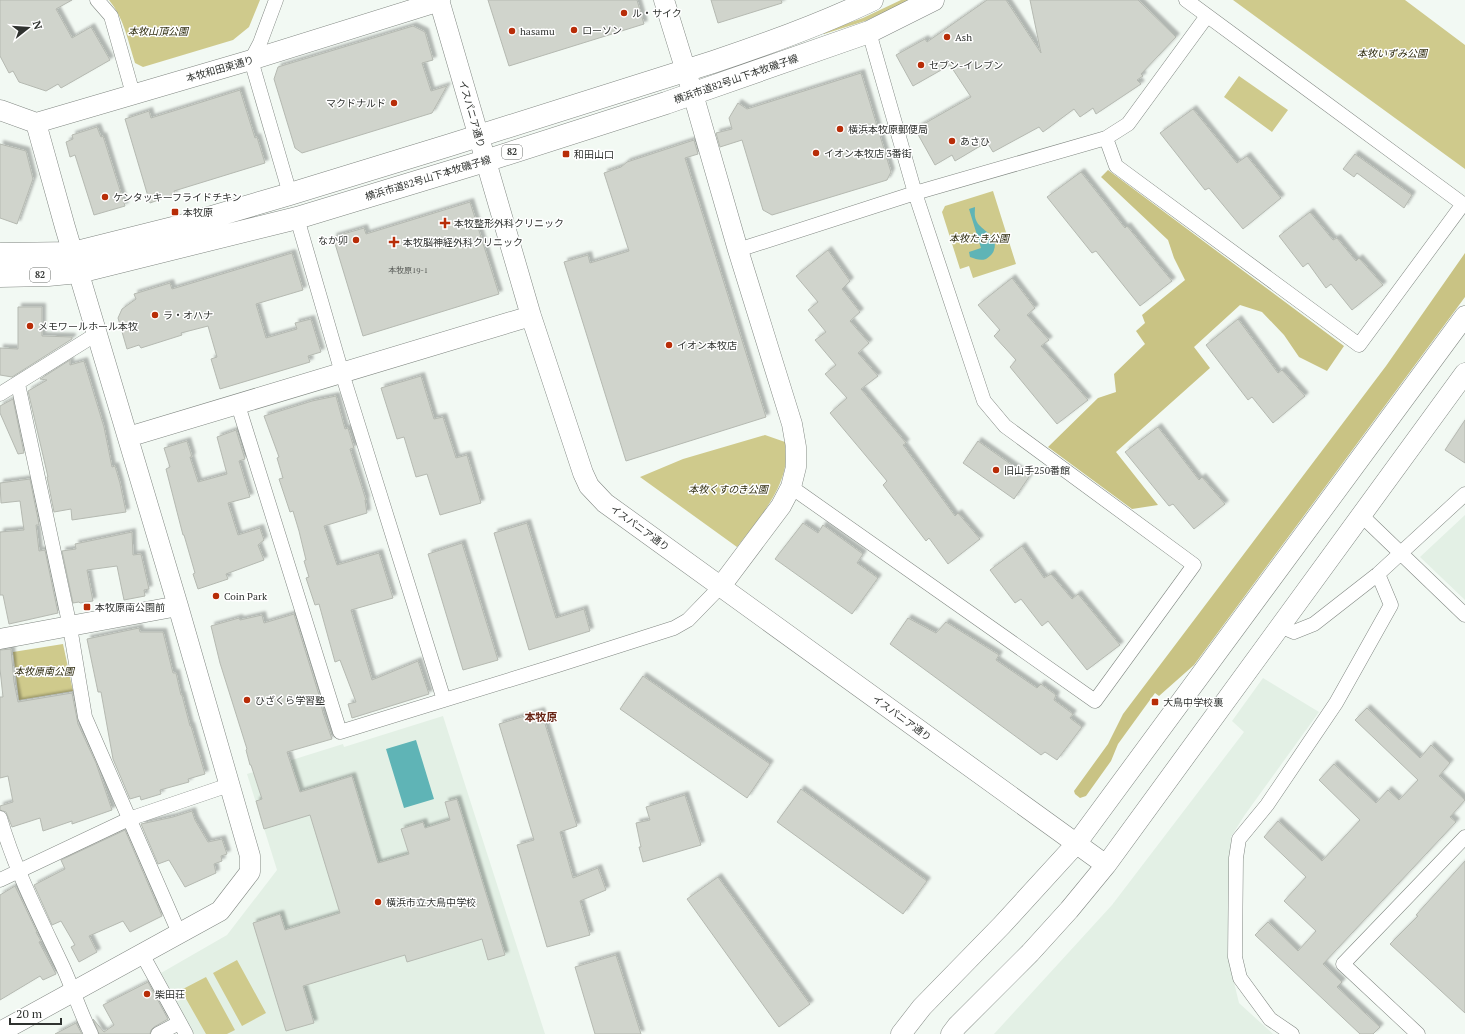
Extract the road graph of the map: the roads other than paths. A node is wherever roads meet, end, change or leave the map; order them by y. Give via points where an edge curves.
1 (97, 0) edge
2 (276, 0) edge
3 (664, 0) edge
4 (933, 0) edge
5 (1186, 0) edge
6 (440, 1) edge
7 (864, 2) edge
8 (1207, 16) junction
9 (869, 32) junction
10 (251, 60) junction
11 (686, 71) junction
12 (133, 94) junction
13 (693, 94) junction
14 (0, 110) edge
15 (36, 123) junction
16 (478, 136) junction
17 (1106, 138) junction
18 (485, 161) junction
19 (915, 193) junction
20 (290, 194) junction
21 (297, 218) junction
22 (738, 250) junction
23 (0, 254) edge
24 (76, 262) junction
25 (0, 276) edge
26 (531, 316) junction
27 (1465, 316) edge
28 (98, 333) junction
29 (342, 373) junction
30 (1465, 373) edge
31 (18, 384) junction
32 (0, 394) edge
33 (238, 405) junction
34 (128, 437) junction
35 (1349, 473) junction
36 (791, 487) junction
37 (1377, 492) junction
38 (1465, 494) edge
39 (1360, 515) junction
40 (1400, 553) junction
41 (1378, 574) junction
42 (721, 586) junction
43 (178, 606) junction
44 (1465, 615) edge
45 (1280, 626) junction
46 (70, 627) junction
47 (0, 639) edge
48 (444, 700) junction
49 (229, 785) junction
50 (0, 818) edge
51 (129, 819) junction
52 (1465, 837) edge
53 (1076, 844) junction
54 (1106, 865) junction
55 (19, 872) junction
56 (0, 880) edge
57 (179, 933) junction
58 (142, 954) junction
59 (74, 991) junction
60 (183, 1028) edge
61 (0, 1032) edge
62 (91, 1034) edge
63 (158, 1034) edge
64 (901, 1034) edge
65 (951, 1034) edge
66 (1292, 1034) edge
67 (1418, 1034) edge

1 - 12 street via 111,16
2 - 10 street
3 - 11 street
4 - 9 main road, 横浜市道82号山下本牧磯子線 / 82
5 - 8 street
6 - 10 street, 本牧和田東通り
6 - 16 street, イスパニア通り
7 - 11 main road, 横浜市道82号山下本牧磯子線 / 82 via 823,23
8 - 17 street via 1128,124
8 - 17 street via 1463,204 1359,345 1116,166
9 - 13 main road, 横浜市道82号山下本牧磯子線 / 82
9 - 19 street
10 - 12 street, 本牧和田東通り
10 - 20 street
11 - 13 street
11 - 16 main road, 横浜市道82号山下本牧磯子線 / 82
12 - 15 street, 本牧和田東通り
13 - 18 main road, 横浜市道82号山下本牧磯子線 / 82
13 - 22 street
14 - 15 street
15 - 24 street
16 - 18 street, イスパニア通り
16 - 20 main road, 横浜市道82号山下本牧磯子線 / 82
17 - 19 street
18 - 21 main road, 横浜市道82号山下本牧磯子線 / 82
18 - 26 street, イスパニア通り
19 - 22 street
19 - 36 street via 984,401 1005,426 1194,565 1095,701
20 - 24 main road, 横浜市道82号山下本牧磯子線 / 82 via 181,226
21 - 24 main road, 横浜市道82号山下本牧磯子線 / 82
21 - 29 street
22 - 36 street via 792,424 796,467
23 - 24 main road, 横浜市道82号山下本牧磯子線 / 82
24 - 25 main road, 横浜市道82号山下本牧磯子線 / 82 via 50,275
24 - 28 street
26 - 29 street
26 - 42 street, イスパニア通り via 589,486 606,503
27 - 35 street
28 - 31 street
28 - 34 street
29 - 33 street
29 - 48 street
30 - 37 street
31 - 32 street
31 - 46 street
33 - 34 street
33 - 48 street via 340,732
34 - 43 street
35 - 37 street
35 - 53 street
36 - 42 street via 781,506
37 - 39 street
38 - 40 street
39 - 40 street
39 - 45 street
40 - 41 street
40 - 44 street
41 - 45 street via 1314,624 1294,632
41 - 66 street via 1391,605 1336,703 1267,805 1239,839 1236,858 1235,957 1240,978 1270,1019
42 - 48 street via 688,620 674,628
42 - 53 street, イスパニア通り
43 - 46 street
43 - 49 street
45 - 54 street
46 - 47 street
46 - 51 street via 85,717
49 - 51 street
49 - 57 street via 250,856 250,872 220,911
50 - 55 street
51 - 55 street
51 - 57 street
52 - 67 street via 1343,964
53 - 54 street, イスパニア通り
53 - 64 street via 922,1007
54 - 65 street via 1030,953
55 - 56 street
55 - 59 street
57 - 58 street
58 - 59 street
58 - 60 street
59 - 61 street
59 - 62 street
60 - 63 street

